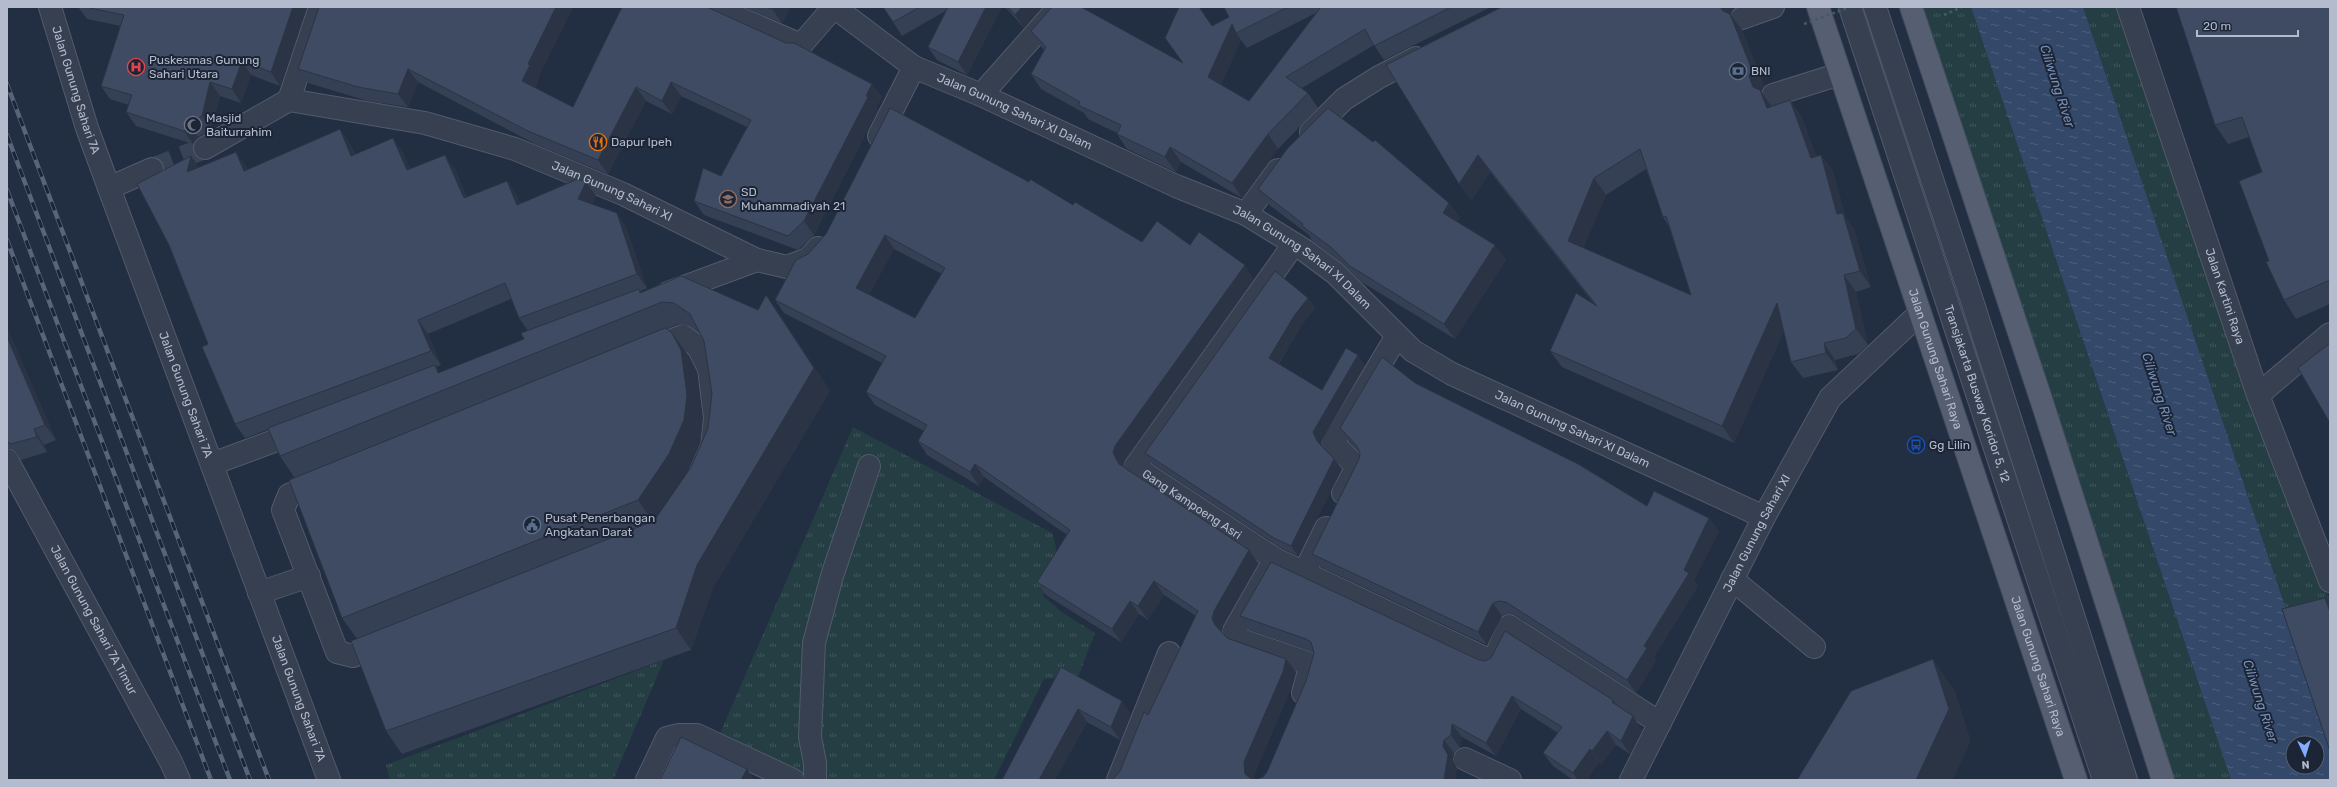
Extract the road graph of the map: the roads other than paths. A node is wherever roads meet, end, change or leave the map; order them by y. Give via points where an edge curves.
1 (50, 7) edge
2 (320, 7) edge
3 (713, 7) edge
4 (834, 7) edge
5 (1059, 7) edge
6 (1773, 7) edge
7 (1818, 7) edge
8 (1850, 7) edge
9 (1875, 7) edge
10 (1911, 7) edge
11 (2128, 7) edge
12 (1742, 18) dead end
13 (1435, 49) edge
14 (914, 67) junction
15 (1840, 74) junction
16 (981, 95) junction
17 (1773, 95) dead end
18 (289, 100) junction
19 (205, 148) tunnel mouth
20 (871, 151) edge
21 (152, 169) tunnel mouth
22 (109, 188) junction
23 (1246, 214) junction
24 (831, 228) edge
25 (1294, 244) junction
26 (757, 260) junction
27 (652, 299) edge
28 (1920, 313) junction
29 (2330, 334) edge
30 (1397, 336) junction
31 (2258, 395) junction
32 (323, 424) edge
33 (7, 460) edge
34 (212, 464) junction
35 (869, 466) dead end
36 (1764, 517) junction
37 (1275, 559) junction
38 (1304, 573) junction
39 (309, 576) junction
40 (1732, 579) junction
41 (2330, 581) edge
42 (259, 593) junction
43 (1814, 648) dead end
44 (1169, 653) dead end
45 (1300, 699) edge
46 (1660, 723) junction
47 (1465, 759) dead end
48 (179, 780) edge
49 (329, 780) edge
50 (647, 780) edge
51 (793, 780) edge
52 (815, 780) edge
53 (1118, 780) edge
54 (1510, 780) edge
55 (1631, 780) edge
56 (2076, 780) edge
57 (2104, 780) edge
58 (2126, 780) edge
59 (2163, 780) edge

1 - 22 street, Jalan Gunung Sahari 7A via 87,128
2 - 18 street
3 - 4 street via 802,45
4 - 14 street, Jalan Gunung Sahari XI Dalam
5 - 16 street
6 - 12 street
7 - 15 main road, Jalan Gunung Sahari Raya
8 - 57 street, Transjakarta Busway Koridor 5, 12
9 - 58 street, Transjakarta Busway Koridor 5, 12 via 1968,285
10 - 59 main road via 2043,405
11 - 31 street, Jalan Kartini Raya
13 - 23 street via 1379,77 1344,99 1294,150
14 - 16 street, Jalan Gunung Sahari XI Dalam
14 - 20 street
15 - 17 street
15 - 28 main road, Jalan Gunung Sahari Raya
16 - 23 street, Jalan Gunung Sahari XI Dalam via 1176,186
18 - 19 street
18 - 26 street, Jalan Gunung Sahari XI via 425,123 515,149 622,194
21 - 22 street
22 - 34 street, Jalan Gunung Sahari 7A
23 - 25 street, Jalan Gunung Sahari XI Dalam
24 - 26 street, Jalan Gunung Sahari XI via 824,242 808,259 787,267
25 - 30 street, Jalan Gunung Sahari XI Dalam via 1335,273
25 - 37 street, Gang Kampoeng Asri via 1135,467
26 - 27 street
28 - 36 street, Jalan Gunung Sahari XI via 1830,398
28 - 56 main road, Jalan Gunung Sahari Raya
29 - 31 street
30 - 36 street, Jalan Gunung Sahari XI Dalam via 1414,351 1452,374
30 - 38 street via 1333,443 1357,467
31 - 41 street, Jalan Kartini Raya
32 - 34 street
33 - 48 street, Jalan Gunung Sahari 7A Timur
34 - 42 street, Jalan Gunung Sahari 7A
35 - 52 street via 832,576 814,643 810,737
36 - 40 street, Jalan Gunung Sahari XI
37 - 38 street
37 - 45 street via 1234,631 1241,640 1311,664
38 - 46 street via 1493,662 1509,626
39 - 39 street via 337,652 353,656 662,533 696,483 712,446 715,418 709,369 698,347 683,336 289,496 283,510
39 - 42 street
40 - 43 street
40 - 46 street, Jalan Gunung Sahari XI
42 - 49 street, Jalan Gunung Sahari 7A
44 - 53 street
46 - 55 street, Jalan Gunung Sahari XI
47 - 54 street
50 - 51 street via 667,738 689,734 704,738

